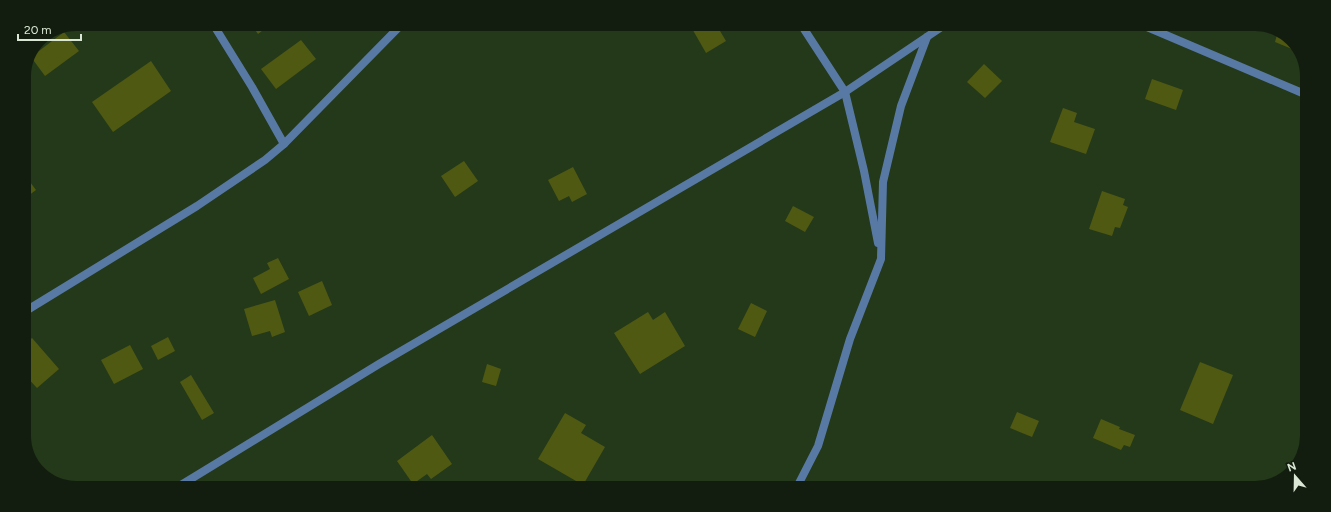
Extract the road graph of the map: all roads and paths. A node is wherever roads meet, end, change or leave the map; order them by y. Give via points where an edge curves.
1 (217, 31) edge
2 (394, 31) edge
3 (805, 31) edge
4 (936, 31) edge
5 (1159, 31) edge
6 (927, 37) junction
7 (845, 92) junction
8 (1300, 92) edge
9 (284, 144) junction
10 (881, 259) junction
11 (31, 308) edge
12 (189, 481) edge
13 (800, 481) edge

1 - 9 street
2 - 9 street
3 - 7 street
4 - 6 street
5 - 8 street
6 - 7 street
6 - 10 street via 901,106 883,182
7 - 10 street
7 - 12 street via 379,364
9 - 11 street via 265,160 197,206
10 - 13 street via 850,339 818,446

